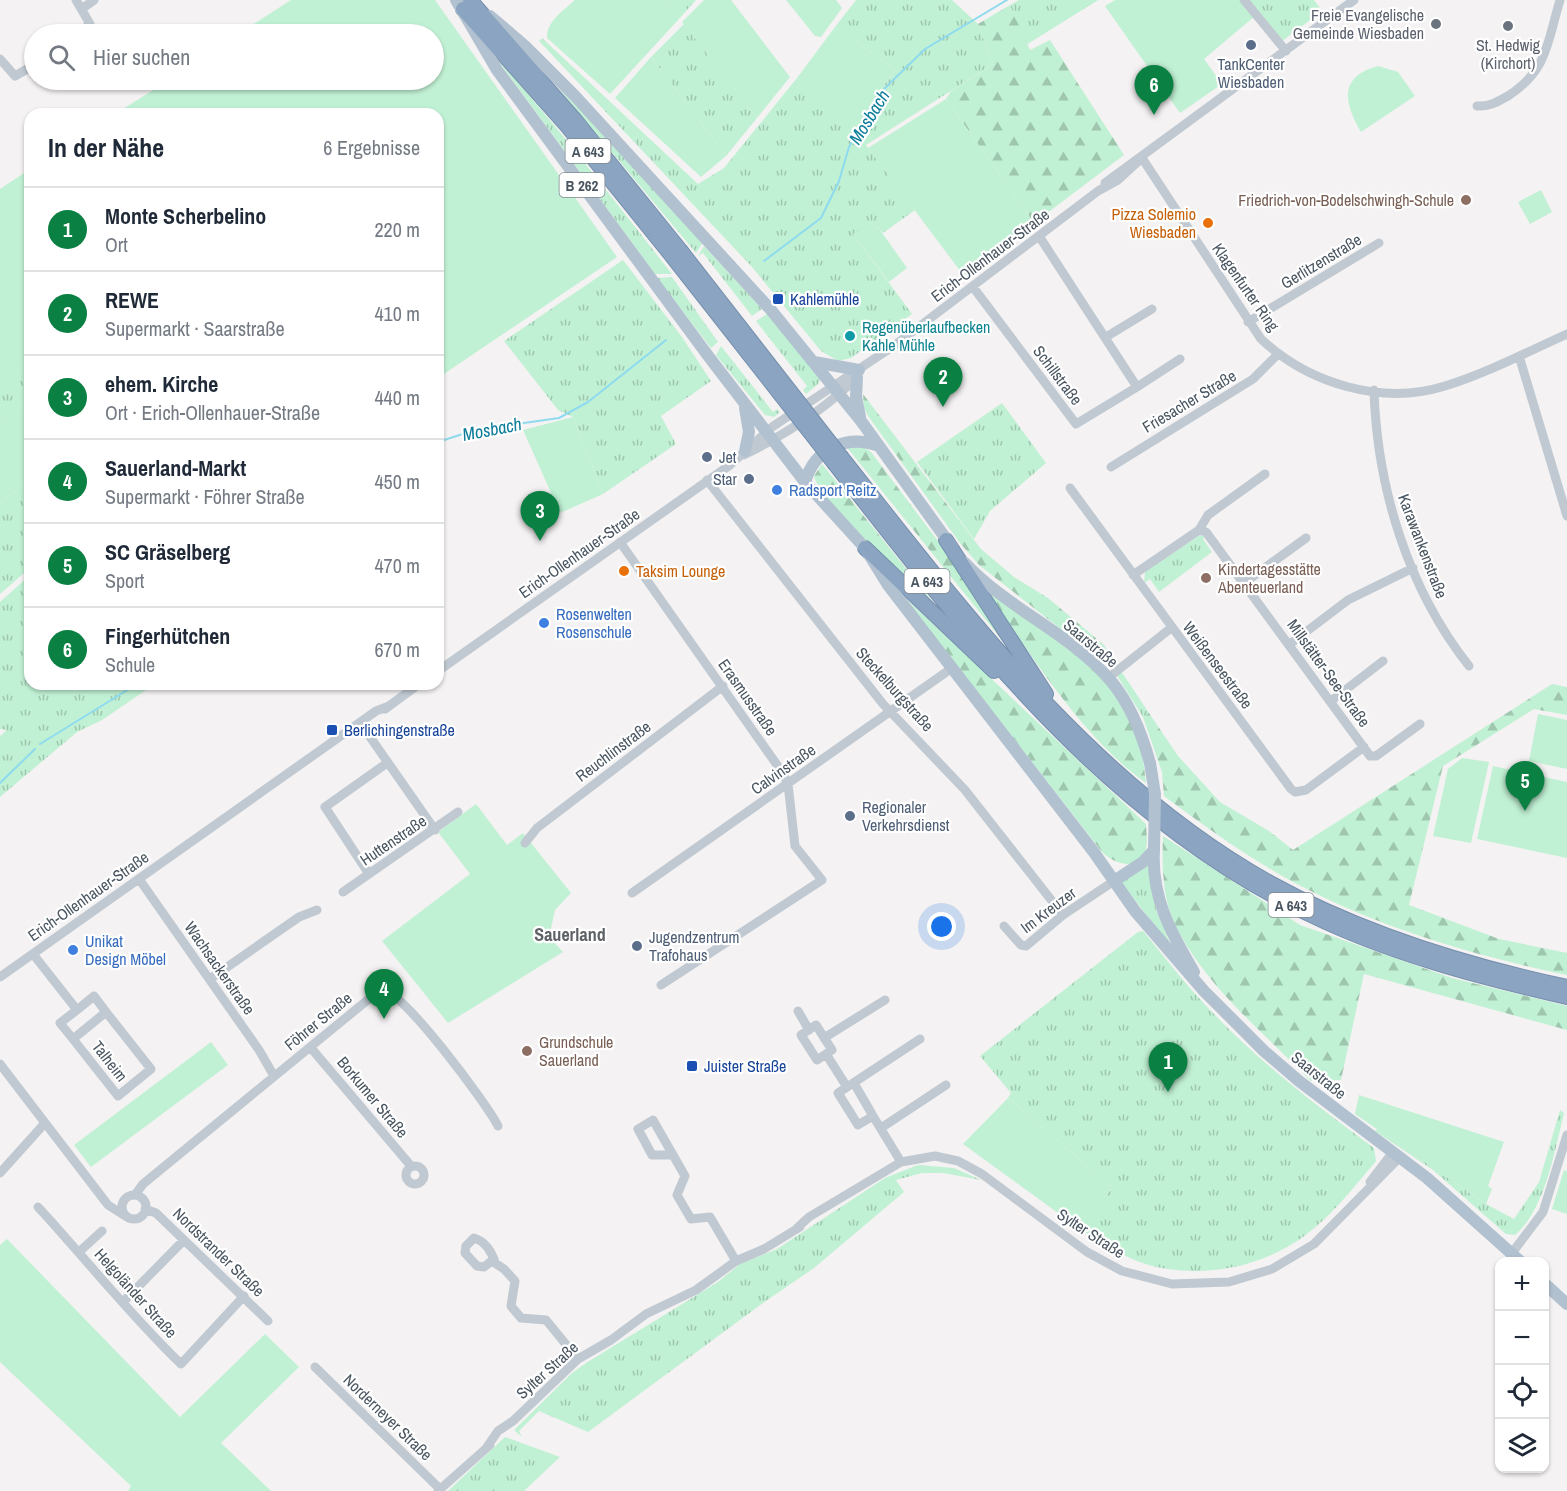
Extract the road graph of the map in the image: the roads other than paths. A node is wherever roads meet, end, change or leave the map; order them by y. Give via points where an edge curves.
1 (94, 0) edge
2 (1244, 0) edge
3 (1354, 0) edge
4 (1560, 0) edge
5 (465, 2) edge
6 (79, 4) edge
7 (90, 24) edge
8 (1286, 51) junction
9 (0, 59) edge
10 (24, 71) edge
11 (1477, 106) dead end
12 (1142, 158) junction
13 (1039, 236) junction
14 (1378, 243) dead end
15 (676, 253) junction
16 (973, 287) junction
17 (1152, 309) dead end
18 (1248, 322) junction
19 (1567, 334) edge
20 (1106, 337) junction
21 (1278, 354) junction
22 (1519, 356) junction
23 (1180, 359) dead end
24 (814, 362) junction
25 (858, 374) junction
26 (1137, 387) junction
27 (836, 390) junction
28 (1374, 390) junction
29 (741, 399) junction
30 (861, 422) junction
31 (769, 436) junction
32 (879, 446) junction
33 (742, 455) junction
34 (839, 461) junction
35 (1112, 467) dead end
36 (1265, 474) dead end
37 (707, 480) junction
38 (805, 482) junction
39 (1070, 488) dead end
40 (1567, 516) edge
41 (1199, 530) junction
42 (1306, 538) dead end
43 (946, 540) junction
44 (620, 542) junction
45 (865, 548) junction
46 (1413, 568) junction
47 (1133, 575) junction
48 (1244, 583) junction
49 (1172, 628) junction
50 (1290, 644) junction
51 (1383, 661) dead end
52 (1469, 666) dead end
53 (444, 667) edge
54 (952, 668) junction
55 (1108, 678) junction
56 (723, 686) junction
57 (411, 690) edge
58 (1023, 694) junction
59 (1331, 701) junction
60 (892, 712) junction
61 (364, 722) junction
62 (1065, 723) junction
63 (1420, 724) dead end
64 (1364, 747) junction
65 (387, 763) junction
66 (788, 784) junction
67 (458, 812) dead end
68 (435, 830) junction
69 (525, 843) dead end
70 (1154, 850) junction
71 (1093, 851) junction
72 (1130, 871) junction
73 (369, 874) junction
74 (139, 879) junction
75 (1114, 880) junction
76 (343, 892) dead end
77 (632, 893) dead end
78 (317, 910) dead end
79 (1063, 915) junction
80 (1004, 926) dead end
81 (33, 954) junction
82 (0, 976) edge
83 (210, 980) junction
84 (661, 985) dead end
85 (1567, 987) edge
86 (1204, 991) junction
87 (1567, 997) edge
88 (885, 1000) dead end
89 (77, 1010) junction
90 (798, 1011) dead end
91 (106, 1012) junction
92 (809, 1030) junction
93 (825, 1038) junction
94 (73, 1039) junction
95 (920, 1039) dead end
96 (311, 1048) junction
97 (826, 1054) junction
98 (0, 1064) edge
99 (274, 1076) junction
100 (850, 1085) junction
101 (946, 1085) dead end
102 (873, 1116) junction
103 (45, 1123) junction
104 (498, 1126) dead end
105 (881, 1128) junction
106 (1567, 1136) edge
107 (1396, 1154) junction
108 (673, 1155) dead end
109 (901, 1162) junction
110 (411, 1166) dead end
111 (0, 1173) edge
112 (135, 1195) junction
113 (102, 1197) junction
114 (123, 1200) junction
115 (38, 1207) dead end
116 (145, 1209) junction
117 (127, 1217) junction
118 (102, 1231) dead end
119 (184, 1239) junction
120 (79, 1252) junction
121 (1517, 1257) edge
122 (494, 1258) dead end
123 (736, 1261) junction
124 (1549, 1286) edge
125 (244, 1296) junction
126 (123, 1302) junction
127 (1567, 1304) edge
128 (268, 1321) dead end
129 (578, 1359) junction
130 (315, 1367) dead end
131 (439, 1490) edge

1 - 6 street
2 - 8 street
3 - 8 street, Erich-Ollenhauer-Straße
4 - 11 street via 1542,59 1530,80 1498,102
5 - 15 highway, A 643 via 499,51
5 - 15 highway, A 643 via 542,80
5 - 24 main road, Saarstraße via 525,46 575,96 709,239
5 - 29 main road, B 262 via 473,32 497,70
6 - 7 street
8 - 12 street, Erich-Ollenhauer-Straße
9 - 10 street via 15,76
12 - 13 street, Erich-Ollenhauer-Straße via 1118,180
12 - 18 street, Klagenfurter Ring
13 - 16 street, Erich-Ollenhauer-Straße
13 - 20 street
14 - 18 street, Gerlitzenstraße
15 - 34 highway, A 643, bridge
16 - 25 street, Erich-Ollenhauer-Straße
16 - 26 street, Schillstraße via 1076,424
17 - 20 street
18 - 21 street, Klagenfurter Ring
19 - 22 street, Klagenfurter Ring
20 - 26 street
21 - 28 street, Klagenfurter Ring via 1323,380
21 - 35 street, Friesacher Straße via 1262,373
22 - 28 street, Klagenfurter Ring via 1445,386 1410,392
22 - 40 street
23 - 26 street, Schillstraße
24 - 25 main road
24 - 27 main road, Saarstraße
25 - 27 street, Erich-Ollenhauer-Straße
25 - 30 main road via 856,397
27 - 30 main road, Saarstraße
27 - 31 street, Erich-Ollenhauer-Straße
28 - 46 street, Karawankenstraße via 1375,425 1386,492
29 - 31 main road, B 262
29 - 33 main road, B 262 via 748,421
30 - 32 main road, Saarstraße
31 - 33 street, Erich-Ollenhauer-Straße
31 - 38 main road, Saarstraße
32 - 38 main road via 856,441 836,445 814,462
32 - 43 main road, Saarstraße
33 - 37 street, Erich-Ollenhauer-Straße
34 - 58 highway, A 643 via 952,612
34 - 62 highway, A 643 via 959,605
36 - 41 street via 1208,516
37 - 44 street, Erich-Ollenhauer-Straße
37 - 60 street, Steckelburgstraße
38 - 45 main road, Saarstraße
39 - 47 street, Weißenseestraße
41 - 47 street
41 - 48 street, Millstätter-See-Straße via 1206,532
42 - 48 street
43 - 55 main road, Saarstraße via 992,588 1077,650
43 - 62 highway
44 - 53 street, Erich-Ollenhauer-Straße
44 - 56 street, Erasmusstraße
45 - 54 main road, Saarstraße via 883,578
45 - 58 highway via 984,663
46 - 50 street via 1348,600
46 - 52 street, Karawankenstraße via 1436,619
47 - 49 street, Weißenseestraße
48 - 50 street, Millstätter-See-Straße
49 - 55 street
49 - 64 street, Weißenseestraße via 1295,792 1306,790
50 - 59 street, Millstätter-See-Straße
51 - 59 street
54 - 60 street, Calvinstraße
54 - 71 main road, Saarstraße
55 - 70 main road, Saarstraße, bridge via 1139,730 1150,763 1155,794
56 - 66 street, Erasmusstraße
56 - 69 street, Reuchlinstraße via 537,828
57 - 61 street, Erich-Ollenhauer-Straße
58 - 87 highway, A 643 via 1080,752 1149,812 1195,848 1266,892 1385,946 1484,978
59 - 64 street, Millstätter-See-Straße
60 - 66 street, Calvinstraße
60 - 79 street, Steckelburgstraße via 965,790
61 - 65 street
61 - 74 street, Erich-Ollenhauer-Straße
62 - 85 highway, A 643 via 1165,813 1243,867 1299,898 1419,948
63 - 64 street, Millstätter-See-Straße via 1373,757
65 - 68 street
65 - 73 street via 325,807
66 - 77 street, Calvinstraße
66 - 84 street, Erasmusstraße via 794,842 822,880
67 - 68 street, Huttenstraße
68 - 73 street, Huttenstraße
70 - 72 main road
70 - 86 main road, Saarstraße via 1162,912
71 - 72 main road via 1112,868
71 - 75 main road, Saarstraße
72 - 75 main road
73 - 76 street, Huttenstraße
74 - 81 street, Erich-Ollenhauer-Straße
74 - 83 street, Wachsackerstraße
75 - 79 street, Im Kreuzer
75 - 86 main road, Saarstraße via 1168,952
78 - 83 street via 299,917
79 - 80 street, Im Kreuzer via 1023,946
81 - 82 street, Erich-Ollenhauer-Straße
81 - 89 street
83 - 99 street, Wachsackerstraße
86 - 107 main road, Saarstraße via 1264,1051
88 - 93 street
89 - 91 street, Talheim via 94,996
89 - 94 street, Talheim via 60,1023
90 - 92 street
91 - 94 street, Talheim
91 - 94 street, Talheim via 152,1070 118,1096
92 - 93 street via 816,1025
92 - 97 street via 801,1035 817,1060
93 - 97 street via 832,1050
95 - 100 street
96 - 99 street, Föhrer Straße
96 - 104 street, Föhrer Straße via 381,989 387,989 477,1091
96 - 110 street, Borkumer Straße
97 - 100 street
98 - 103 street
99 - 112 street, Föhrer Straße via 143,1184
100 - 102 street
100 - 102 street via 838,1093 858,1125
101 - 105 street
102 - 105 street
103 - 111 street
103 - 113 street
105 - 109 street
106 - 121 street via 1543,1212
107 - 109 street, Sylter Straße via 1314,1244 1272,1269 1229,1282 1173,1284 1147,1279 1100,1260 982,1174 958,1161 942,1158
107 - 121 main road, Saarstraße
108 - 123 street via 685,1176 677,1196 691,1219 710,1217
109 - 123 street, Sylter Straße via 764,1249
112 - 114 street, Föhrer Straße
112 - 116 street via 144,1201
113 - 114 street
113 - 117 street via 111,1209
114 - 117 street via 122,1211
115 - 120 street, Helgoländer Straße
116 - 117 street via 138,1218
116 - 119 street, Nordstrander Straße via 156,1213
118 - 120 street, Helgoländer Straße
119 - 125 street, Nordstrander Straße
119 - 126 street
120 - 126 street, Helgoländer Straße
122 - 129 street via 515,1281 510,1306 521,1318 546,1320
123 - 129 street, Sylter Straße via 696,1290
124 - 127 main road
125 - 126 street, Helgoländer Straße via 181,1364
125 - 128 street, Nordstrander Straße
129 - 131 street, Sylter Straße
130 - 131 street, Norderneyer Straße

